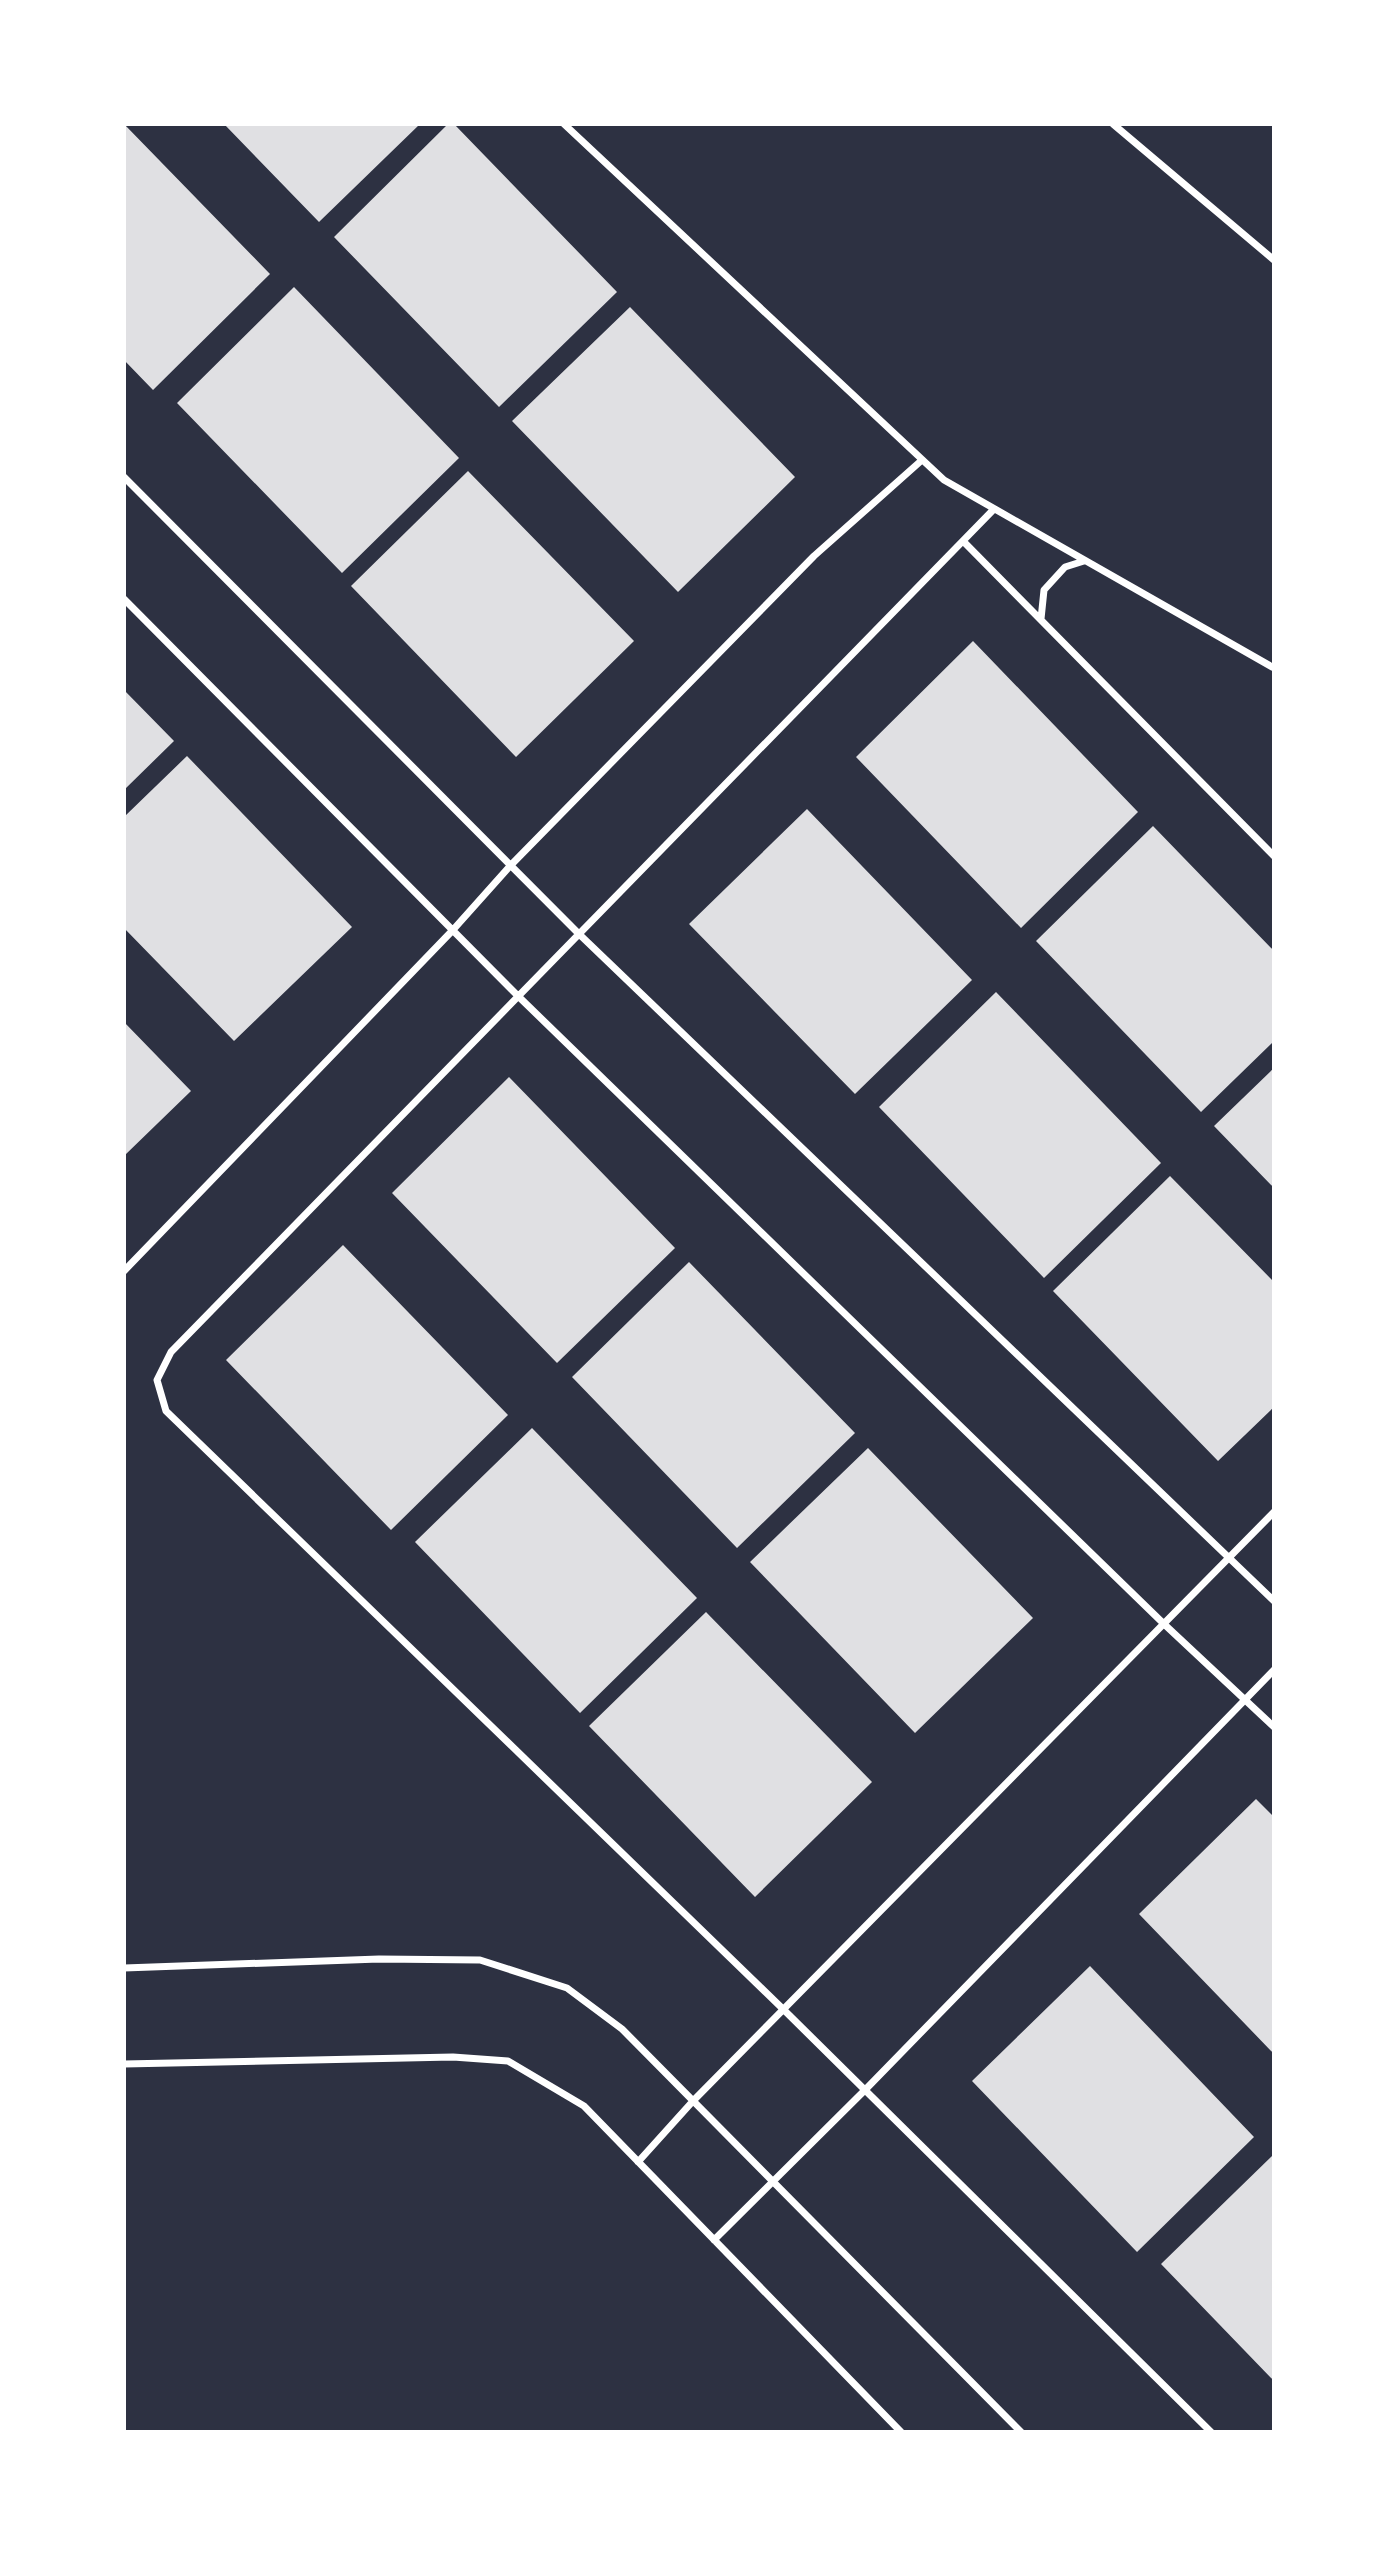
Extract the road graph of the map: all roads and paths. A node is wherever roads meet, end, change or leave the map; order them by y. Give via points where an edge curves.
1 (564, 124) edge
2 (1113, 124) edge
3 (1274, 260) edge
4 (922, 460) junction
5 (124, 477) edge
6 (994, 509) junction
7 (963, 541) junction
8 (1084, 561) junction
9 (124, 599) edge
10 (1041, 619) junction
11 (1274, 668) edge
12 (1274, 856) edge
13 (510, 866) junction
14 (452, 930) junction
15 (579, 934) junction
16 (518, 996) junction
17 (124, 1271) edge
18 (1274, 1512) edge
19 (1228, 1558) junction
20 (1274, 1601) edge
21 (1164, 1624) junction
22 (1274, 1670) edge
23 (1245, 1699) junction
24 (1274, 1727) edge
25 (124, 1968) edge
26 (784, 2010) junction
27 (124, 2064) edge
28 (865, 2090) junction
29 (693, 2101) junction
30 (639, 2162) junction
31 (772, 2181) junction
32 (714, 2240) junction
33 (901, 2432) edge
34 (1021, 2432) edge
35 (1211, 2432) edge

1 - 4 street
2 - 3 street
4 - 6 street via 944,480
4 - 13 street via 814,556
5 - 13 street
6 - 7 street
6 - 8 street
7 - 10 street
7 - 15 street
8 - 10 street via 1065,567 1044,590
8 - 11 street
9 - 14 street
10 - 12 street
13 - 14 street
13 - 15 street
14 - 16 street
14 - 17 street
15 - 16 street
15 - 19 street
16 - 21 street
16 - 26 street via 171,1352 157,1380 166,1411
18 - 19 street
19 - 20 street
19 - 21 street
21 - 23 street
21 - 26 street
22 - 23 street
23 - 24 street
23 - 28 street
25 - 29 street via 480,1960 567,1988 622,2029
26 - 28 street
26 - 29 street
27 - 30 street via 453,2057 508,2061 584,2106
28 - 31 street
28 - 35 street
29 - 30 street
29 - 31 street
30 - 32 street
31 - 32 street
31 - 34 street
32 - 33 street

